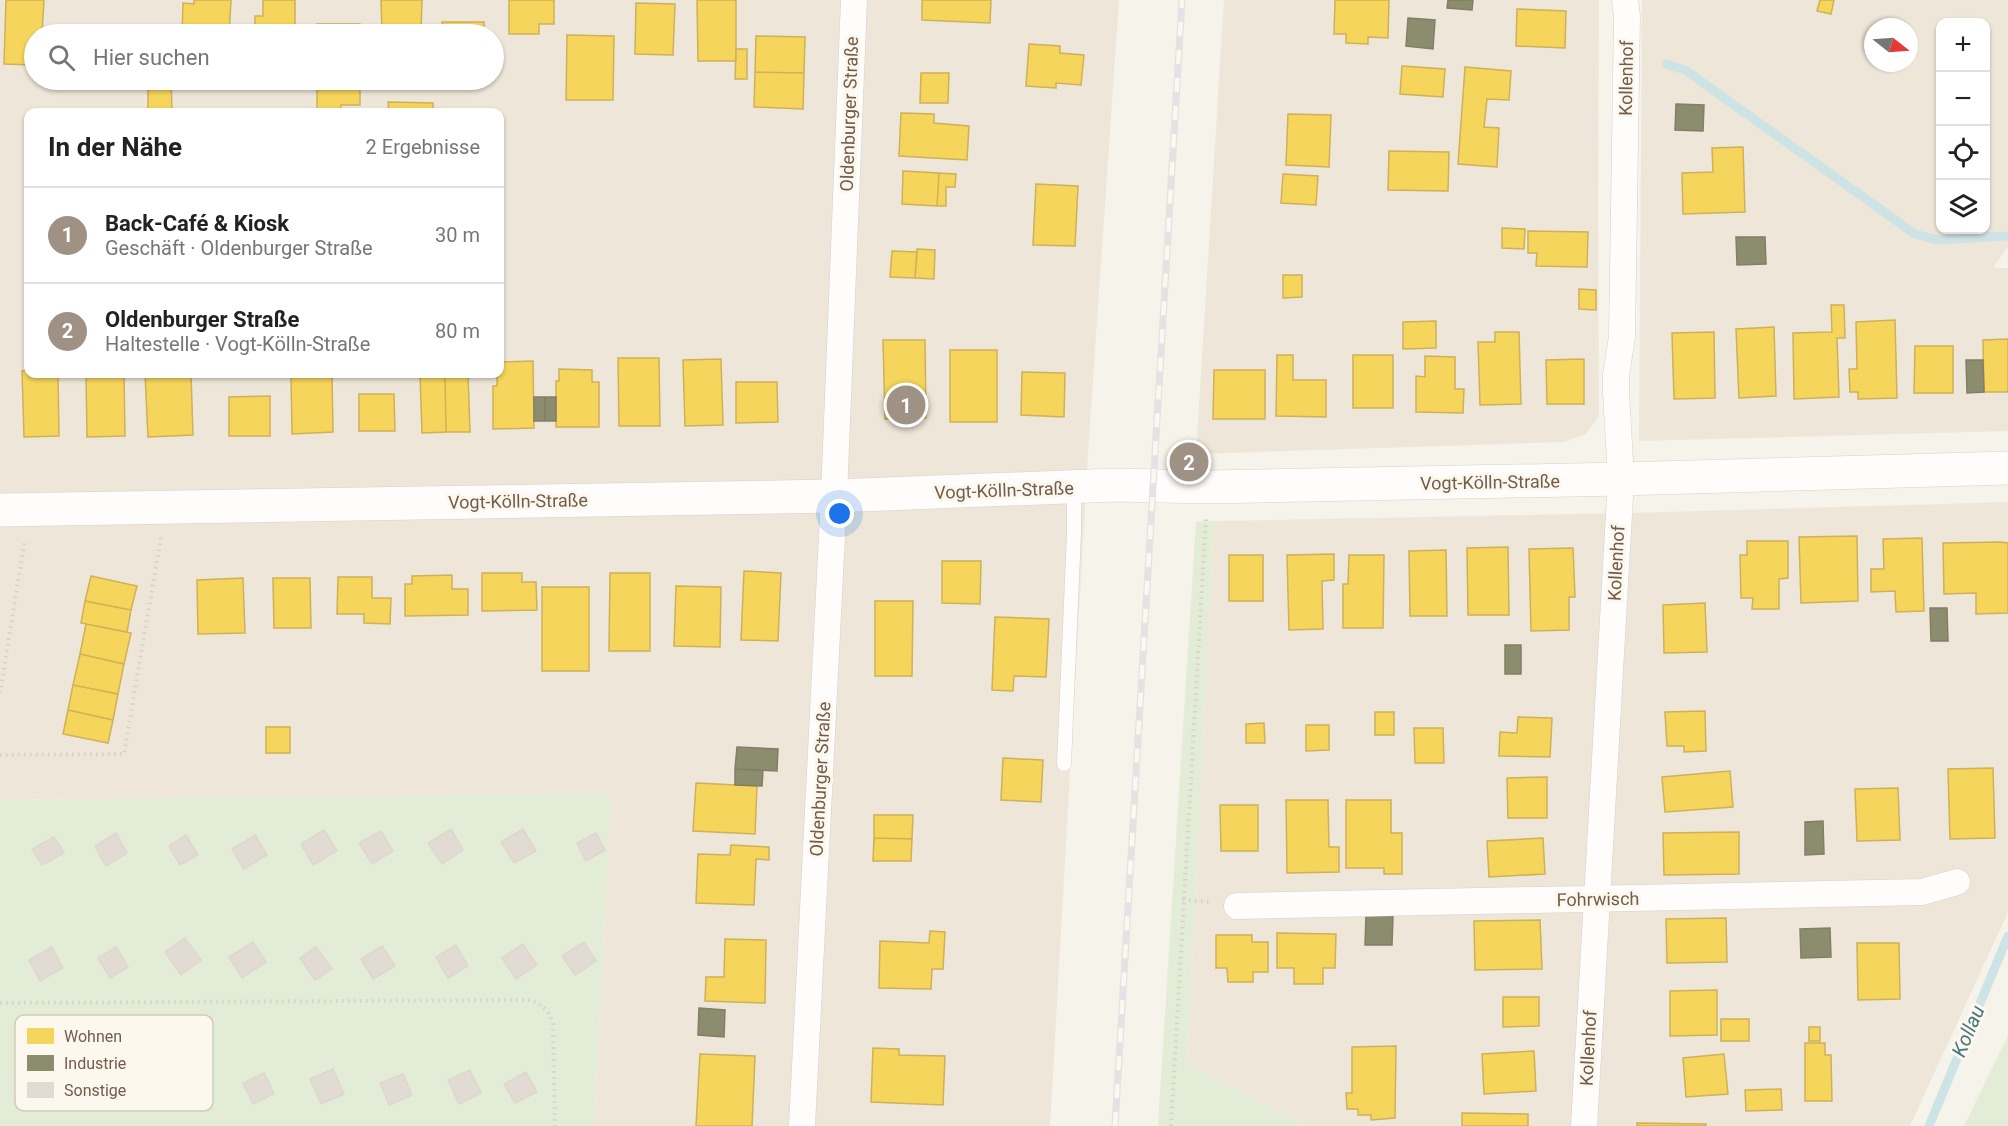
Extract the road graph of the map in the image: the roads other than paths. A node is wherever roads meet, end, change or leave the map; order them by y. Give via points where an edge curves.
1 (854, 0) edge
2 (1625, 0) edge
3 (2008, 468) edge
4 (1621, 479) junction
5 (1074, 487) junction
6 (834, 496) junction
7 (15, 510) edge
8 (1064, 764) dead end
9 (1957, 882) dead end
10 (1596, 899) junction
11 (1237, 906) dead end
12 (802, 1126) edge
13 (1584, 1126) edge

1 - 6 street, Oldenburger Straße
2 - 4 street, Kollenhof via 1622,337 1616,392
3 - 4 street, Vogt-Kölln-Straße
4 - 5 street, Vogt-Kölln-Straße
4 - 10 street, Kollenhof
5 - 6 street, Vogt-Kölln-Straße
5 - 8 lane
6 - 7 street, Vogt-Kölln-Straße
6 - 12 street, Oldenburger Straße
9 - 10 street, Fohrwisch via 1922,892
10 - 11 street, Fohrwisch
10 - 13 street, Kollenhof

